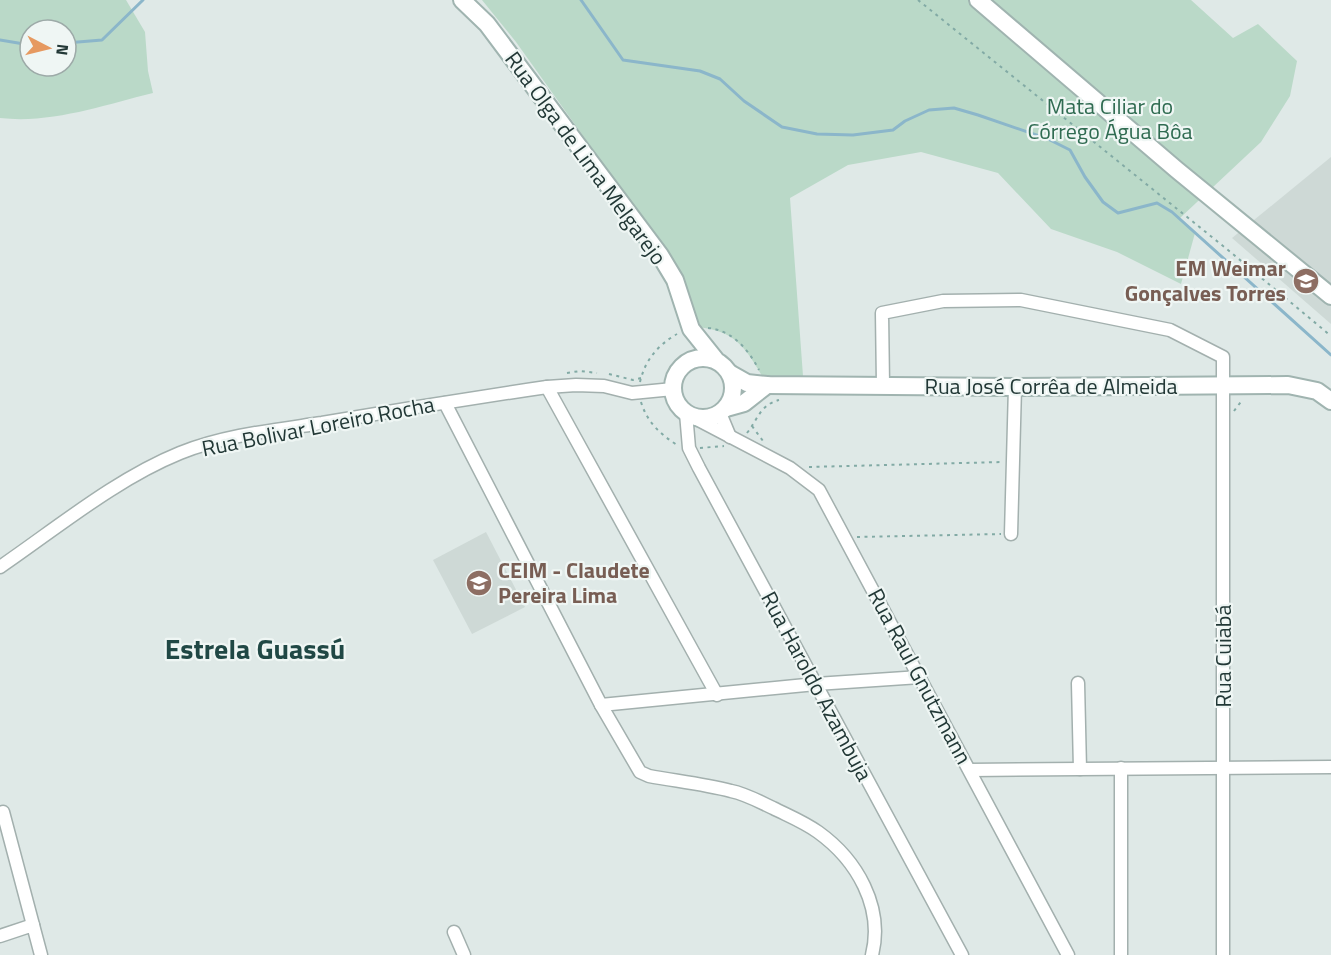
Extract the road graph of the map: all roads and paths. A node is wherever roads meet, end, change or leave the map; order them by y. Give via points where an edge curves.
1 (462, 0) edge
2 (918, 0) edge
3 (978, 0) edge
4 (1331, 296) edge
5 (690, 327) junction
6 (1331, 336) edge
7 (715, 359) junction
8 (683, 364) junction
9 (731, 374) junction
10 (641, 378) dead end
11 (883, 385) junction
12 (767, 386) junction
13 (547, 387) junction
14 (1015, 387) junction
15 (1224, 387) junction
16 (673, 389) junction
17 (1245, 397) dead end
18 (1331, 401) edge
19 (445, 402) junction
20 (723, 411) junction
21 (688, 414) junction
22 (1224, 426) junction
23 (730, 437) junction
24 (1013, 462) junction
25 (790, 468) junction
26 (1011, 534) joint
27 (845, 537) junction
28 (0, 567) edge
29 (920, 676) junction
30 (1078, 683) dead end
31 (816, 684) junction
32 (717, 695) junction
33 (602, 705) junction
34 (1222, 767) junction
35 (1331, 767) edge
36 (1121, 768) junction
37 (1080, 769) junction
38 (970, 770) junction
39 (3, 812) dead end
40 (33, 925) junction
41 (454, 933) dead end
42 (0, 936) edge
43 (41, 955) edge
44 (464, 955) edge
45 (872, 955) edge
46 (962, 955) edge
47 (1068, 955) edge
48 (1121, 955) edge
49 (1223, 955) edge

1 - 5 street, Rua Olga de Lima Melgarejo via 487,24 660,255 675,280
2 - 6 path
3 - 4 street
5 - 7 street, Rua Olga de Lima Melgarejo
5 - 8 street
5 - 10 path via 659,346
7 - 8 street via 698,357
7 - 9 street
8 - 16 street
9 - 12 street, Rua José Corrêa de Almeida via 747,383
9 - 20 street via 733,392
11 - 12 street, Rua José Corrêa de Almeida
11 - 14 street, Rua José Corrêa de Almeida
11 - 15 street, Rua Cuiabá via 882,313 944,301 1020,300 1170,330 1223,357
12 - 20 street via 744,403
13 - 16 street, Rua Bolivar Loreiro Rocha via 604,386 632,393
13 - 19 street, Rua Bolivar Loreiro Rocha
13 - 32 street
14 - 15 street, Rua José Corrêa de Almeida
14 - 24 street
15 - 18 street, Rua José Corrêa de Almeida via 1288,385 1317,391
15 - 22 street, Rua Cuiabá
16 - 21 street via 676,403
17 - 22 path
19 - 28 street, Rua Bolivar Loreiro Rocha via 270,431 182,452 115,488
19 - 33 street
20 - 21 street via 706,418
20 - 23 street
21 - 23 street, Rua Raul Gnutzmann
21 - 31 street, Rua Haroldo Azambuja via 689,448
22 - 34 street, Rua Cuiabá
23 - 25 street, Rua Raul Gnutzmann
24 - 25 path
24 - 26 street
25 - 27 street, Rua Raul Gnutzmann via 819,490
26 - 27 path
27 - 29 street, Rua Raul Gnutzmann
29 - 31 street
29 - 38 street, Rua Raul Gnutzmann
30 - 37 street
31 - 32 street
31 - 46 street, Rua Haroldo Azambuja
32 - 33 street
33 - 45 street via 640,772 741,794 807,825 832,843 852,866 870,898 876,924
34 - 35 street
34 - 36 street
34 - 49 street, Rua Cuiabá
36 - 37 street
36 - 48 street
37 - 38 street
38 - 47 street, Rua Raul Gnutzmann
39 - 40 street
40 - 42 street
40 - 43 street
41 - 44 street

